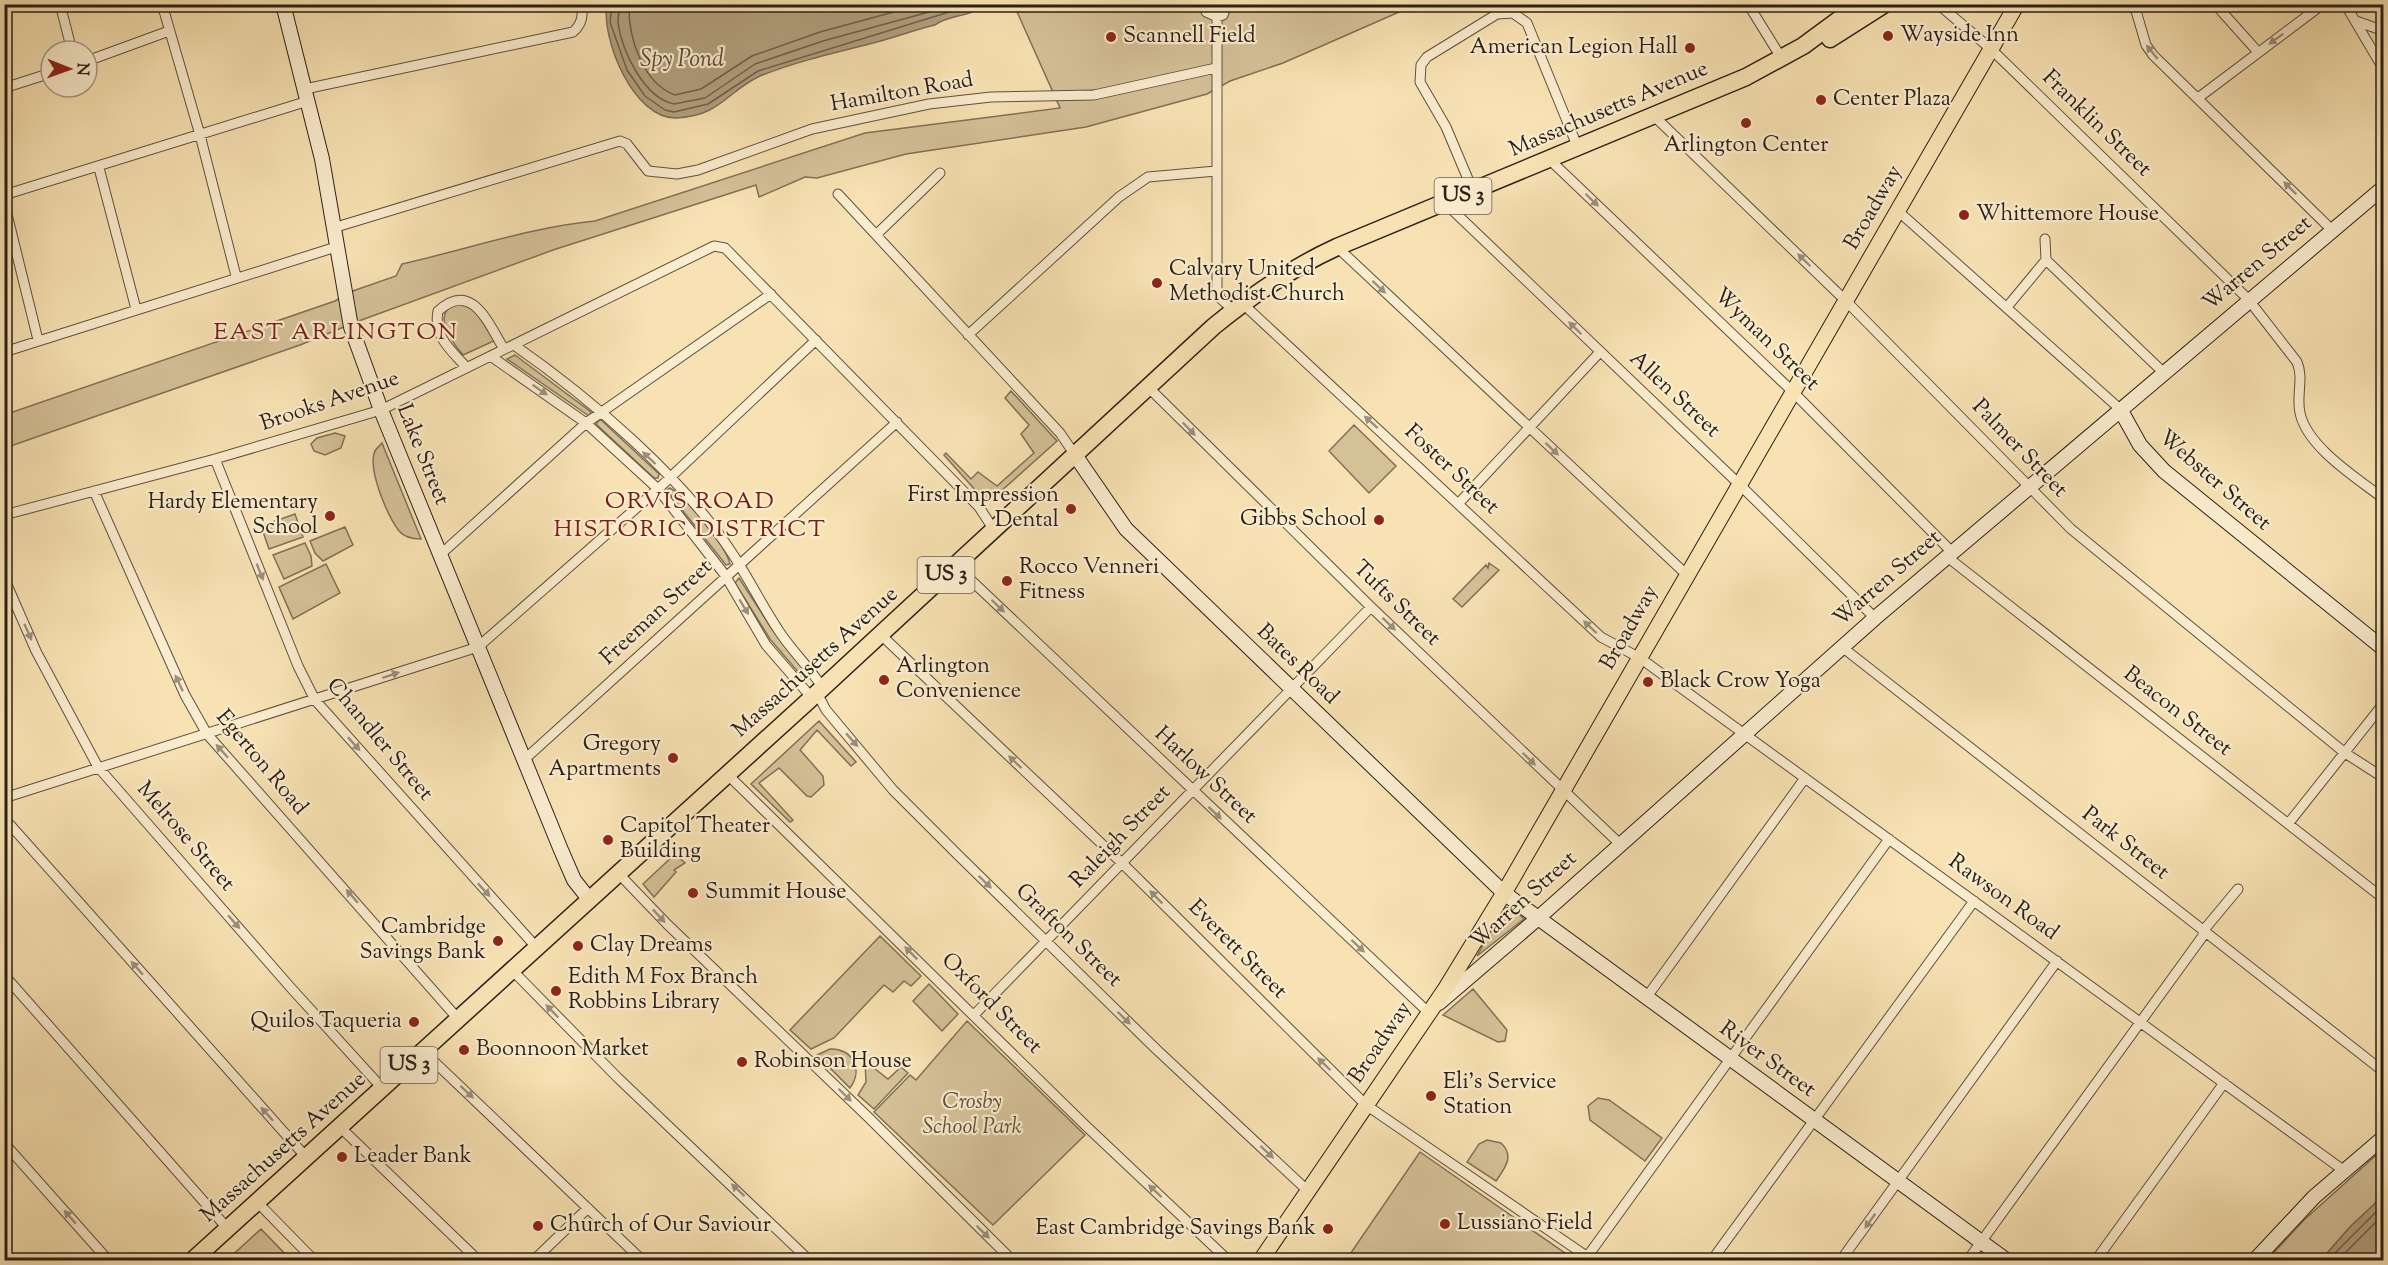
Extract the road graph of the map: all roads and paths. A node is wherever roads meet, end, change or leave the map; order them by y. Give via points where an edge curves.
1 (60, 4) edge
2 (162, 4) edge
3 (283, 4) edge
4 (582, 4) edge
5 (1204, 4) edge
6 (1227, 4) edge
7 (1748, 4) edge
8 (1860, 4) edge
9 (1885, 4) edge
10 (1938, 4) edge
11 (2017, 4) edge
12 (2134, 4) edge
13 (2215, 4) edge
14 (2323, 4) edge
15 (2345, 4) edge
16 (1216, 17) junction
17 (2356, 21) junction
18 (169, 31) junction
19 (2384, 31) edge
20 (69, 39) edge
21 (1991, 49) junction
22 (2258, 52) junction
23 (99, 57) edge
24 (1782, 59) junction
25 (1216, 68) junction
26 (2384, 70) edge
27 (39, 77) edge
28 (4, 88) edge
29 (306, 95) junction
30 (2198, 98) junction
31 (1654, 116) junction
32 (200, 135) junction
33 (1578, 148) junction
34 (1550, 160) junction
35 (99, 168) junction
36 (1216, 171) junction
37 (940, 173) dead end
38 (2384, 187) edge
39 (1473, 192) junction
40 (837, 194) dead end
41 (4, 195) edge
42 (4, 202) edge
43 (1444, 203) junction
44 (1898, 211) junction
45 (333, 228) junction
46 (2332, 230) junction
47 (876, 234) junction
48 (2045, 239) dead end
49 (336, 247) junction
50 (1337, 247) junction
51 (2046, 260) junction
52 (236, 276) junction
53 (771, 294) junction
54 (2248, 299) junction
55 (1846, 301) junction
56 (1237, 307) junction
57 (2007, 307) junction
58 (136, 309) junction
59 (968, 334) junction
60 (38, 340) junction
61 (816, 340) junction
62 (514, 345) junction
63 (504, 349) junction
64 (4, 352) edge
65 (1600, 352) junction
66 (492, 357) junction
67 (468, 368) junction
68 (2163, 372) junction
69 (1148, 387) junction
70 (1792, 391) junction
71 (2120, 409) junction
72 (381, 410) junction
73 (601, 414) junction
74 (897, 422) junction
75 (586, 423) junction
76 (1529, 428) junction
77 (1075, 455) junction
78 (215, 459) junction
79 (670, 477) junction
80 (1739, 484) junction
81 (2028, 485) junction
82 (658, 489) junction
83 (94, 491) junction
84 (2384, 499) edge
85 (1458, 504) junction
86 (4, 515) edge
87 (994, 530) junction
88 (1949, 554) junction
89 (440, 555) junction
90 (738, 564) junction
91 (956, 566) junction
92 (725, 575) junction
93 (1687, 575) junction
94 (4, 578) edge
95 (1371, 607) junction
96 (1875, 618) junction
97 (880, 634) junction
98 (478, 647) junction
99 (1842, 647) junction
100 (2384, 649) edge
101 (1640, 658) junction
102 (1291, 689) junction
103 (817, 693) junction
104 (315, 700) junction
105 (2384, 703) edge
106 (207, 734) junction
107 (1744, 734) junction
108 (2345, 753) junction
109 (525, 759) junction
110 (98, 767) junction
111 (727, 774) junction
112 (1805, 778) junction
113 (2384, 778) edge
114 (1192, 791) junction
115 (1562, 791) junction
116 (4, 798) edge
117 (4, 818) edge
118 (2288, 824) junction
119 (1889, 839) junction
120 (1620, 843) junction
121 (1123, 864) junction
122 (619, 874) junction
123 (2238, 889) dead end
124 (1504, 893) junction
125 (589, 899) junction
126 (2384, 899) edge
127 (1974, 901) junction
128 (1537, 919) junction
129 (2204, 932) junction
130 (1046, 941) junction
131 (537, 948) junction
132 (2057, 961) junction
133 (512, 970) junction
134 (4, 975) edge
135 (1647, 998) junction
136 (1428, 1012) junction
137 (974, 1015) junction
138 (459, 1020) junction
139 (2140, 1022) junction
140 (424, 1052) junction
141 (1731, 1058) junction
142 (2384, 1072) edge
143 (2224, 1083) junction
144 (383, 1089) junction
145 (1366, 1105) junction
146 (1814, 1120) junction
147 (340, 1127) junction
148 (2384, 1137) edge
149 (4, 1143) edge
150 (306, 1157) junction
151 (2343, 1170) junction
152 (1898, 1180) junction
153 (1308, 1191) junction
154 (257, 1202) junction
155 (588, 1208) junction
156 (228, 1229) junction
157 (1981, 1242) junction
158 (1590, 1259) edge
159 (108, 1260) edge
160 (193, 1260) edge
161 (314, 1260) edge
162 (478, 1260) edge
163 (534, 1260) edge
164 (642, 1260) edge
165 (809, 1260) edge
166 (1012, 1260) edge
167 (1228, 1260) edge
168 (1261, 1260) edge
169 (1712, 1260) edge
170 (1841, 1260) edge
171 (1968, 1260) edge
172 (2006, 1260) edge
173 (2096, 1260) edge
174 (2255, 1260) edge

1 - 20 street
2 - 18 street
3 - 29 main road, Lake Street
4 - 29 street via 583,15 573,32
5 - 16 street via 1206,12
6 - 16 street via 1223,15
7 - 24 street
8 - 24 highway, Massachusetts Avenue / US 3
9 - 24 highway, Massachusetts Avenue / US 3 via 1829,40
10 - 21 street, Franklin Street
11 - 21 main road, Broadway
30 -> 12 street via 2146,45
13 - 22 street
14 -> 22 street
15 - 17 street
16 - 25 street, Foster Street
17 - 19 street
17 - 26 street
18 - 23 street
18 - 32 street
21 - 44 main road, Broadway
21 - 54 street, Franklin Street
22 - 30 street
24 - 31 highway, Massachusetts Avenue / US 3
25 - 36 street, Foster Street
25 - 45 street, Hamilton Road via 1094,95 991,97 929,104 812,129 677,174 648,171 624,141 614,142
27 - 28 street
29 - 32 street
29 - 45 main road, Lake Street
46 -> 30 street
31 - 33 highway, Massachusetts Avenue / US 3
55 -> 31 street, Palmer Street
32 - 35 street
32 - 52 street
33 - 34 highway, Massachusetts Avenue / US 3
33 - 39 street via 1527,23 1513,13 1497,14 1427,57 1419,73
34 - 39 highway, Massachusetts Avenue / US 3
34 -> 70 street, Wyman Street
35 - 41 street
35 - 58 street
36 - 56 street, Foster Street via 1217,288 1220,298
36 - 59 street via 1148,177 1119,197
37 - 47 street
38 - 46 main road, Warren Street
39 - 43 highway, Massachusetts Avenue / US 3
40 - 47 street
42 - 60 street
43 - 50 highway, Massachusetts Avenue / US 3
65 -> 43 street, Allen Street
44 - 55 main road, Broadway
44 - 57 street, Webster Street
45 - 49 main road, Lake Street
46 - 54 main road, Warren Street
47 - 59 street
48 - 51 street
49 - 52 street
49 - 72 main road, Lake Street via 351,327
50 - 56 highway, Massachusetts Avenue / US 3 via 1285,273
50 -> 76 street
51 - 57 street
51 - 68 street
52 - 58 street
53 - 61 street
53 - 62 street, Brooks Avenue via 725,248 714,246
53 - 73 street
54 - 68 main road, Warren Street
54 - 84 street, Franklin Street via 2297,362 2301,374 2300,414 2311,437
55 - 70 main road, Broadway
55 - 81 street, Palmer Street
56 - 69 highway, Massachusetts Avenue / US 3
85 -> 56 street, Foster Street
57 - 71 street, Webster Street
58 - 60 street
59 - 77 street via 1060,433
60 - 64 street
61 - 74 street
61 - 79 street
62 - 63 street, Brooks Avenue
62 - 73 street
63 - 66 street, Brooks Avenue
63 - 67 street via 476,305 455,300 438,311 436,326 445,344
65 - 76 street
65 - 80 street, Allen Street
66 - 67 street, Brooks Avenue
66 -> 75 street
67 - 72 street, Brooks Avenue
68 - 71 main road, Warren Street
69 - 77 highway, Massachusetts Avenue / US 3
69 -> 95 street, Tufts Street
70 - 80 main road, Broadway
70 - 88 street, Wyman Street
71 - 81 main road, Warren Street
71 - 100 main road, Webster Street via 2140,445 2164,471
72 - 78 street, Brooks Avenue
72 - 89 main road, Lake Street
73 - 75 street
79 -> 73 street
74 - 87 street via 980,507
74 - 90 street, Freeman Street
75 - 82 street
75 - 89 street
76 - 85 street
76 -> 93 street
77 - 87 highway, Massachusetts Avenue / US 3
77 - 102 main road, Bates Road via 1126,529
78 - 83 street, Brooks Avenue
78 -> 104 street, Chandler Street via 293,655
79 - 82 street
79 - 90 street
80 - 93 main road, Broadway
80 - 96 street, Allen Street
81 - 88 main road, Warren Street
81 - 108 street, Palmer Street via 2086,542
82 - 92 street
82 - 98 street
83 - 86 street, Brooks Avenue
106 -> 83 street, Egerton Road via 185,695
101 -> 85 street, Foster Street via 1601,637
87 - 91 highway, Massachusetts Avenue / US 3
88 - 96 main road, Warren Street
88 - 118 street, Beacon Street
89 - 98 main road, Lake Street
90 - 92 street, Freeman Street
90 - 103 street via 782,635 810,668
91 - 97 highway, Massachusetts Avenue / US 3
91 -> 114 street, Harlow Street
92 -> 103 street via 766,645
92 - 109 street, Freeman Street
93 - 101 main road, Broadway
94 -> 110 street, Melrose Street via 36,651
95 - 102 street, Raleigh Street
95 -> 115 street, Tufts Street
96 - 99 main road, Warren Street
97 - 103 highway, Massachusetts Avenue / US 3
121 -> 97 street, Everett Street
104 -> 98 street
98 - 109 main road, Lake Street
99 - 107 main road, Warren Street
99 - 129 street, Park Street
101 - 107 street, Rawson Road
101 - 115 main road, Broadway
102 - 114 street, Raleigh Street
102 - 124 main road, Bates Road
103 - 111 highway, Massachusetts Avenue / US 3
103 -> 130 street, Grafton Street via 826,710 893,790
104 - 106 street
104 -> 131 street, Chandler Street
105 - 108 street
106 - 110 street
138 -> 106 street, Egerton Road
107 - 112 street, Rawson Road
107 - 120 main road, Warren Street
108 - 113 street, Palmer Street
108 - 118 street
109 - 125 main road, Lake Street via 574,880
110 - 116 street
110 -> 144 street, Melrose Street
111 - 122 highway, Massachusetts Avenue / US 3
137 -> 111 street, Oxford Street
112 - 119 street, Rawson Road
112 - 135 street
114 - 121 street, Raleigh Street
114 -> 136 street, Harlow Street
115 - 120 street, Tufts Street
115 - 124 main road, Broadway
150 -> 117 street
118 - 126 street, Beacon Street
119 - 127 street, Rawson Road
119 - 141 street
120 - 128 main road, Warren Street
121 - 130 street, Raleigh Street
145 -> 121 street, Everett Street
122 - 125 highway, Massachusetts Avenue / US 3
122 -> 166 street
123 - 129 street
124 - 128 main road, River Street
124 - 136 main road, Broadway
125 - 131 highway, Massachusetts Avenue / US 3
127 - 132 street, Rawson Road
127 - 146 street
128 - 135 main road, River Street
128 - 136 main road, Warren Street
129 - 139 street
129 - 142 street, Park Street
130 - 137 street, Raleigh Street
130 -> 153 street, Grafton Street
131 - 133 highway, Massachusetts Avenue / US 3
132 - 139 street, Rawson Road
132 - 152 street
133 - 138 highway, Massachusetts Avenue / US 3
165 -> 133 street via 618,1078
134 - 156 street
135 - 141 main road, River Street
136 - 145 main road, Broadway
167 -> 137 street, Oxford Street
138 - 140 highway, Massachusetts Avenue / US 3
139 - 143 street, Rawson Road
139 - 157 street
140 - 144 highway, Massachusetts Avenue / US 3
140 -> 155 street
141 - 146 main road, River Street
141 - 158 street
143 - 151 street, Rawson Road
143 - 173 street
144 - 147 highway, Massachusetts Avenue / US 3
145 - 153 main road, Broadway
145 - 158 street, Everett Street
146 - 152 main road, River Street
146 - 169 street
147 - 150 highway, Massachusetts Avenue / US 3
147 - 162 street
148 - 151 main road
159 -> 149 street
150 - 154 highway, Massachusetts Avenue / US 3
151 - 174 main road
152 - 157 main road, River Street
152 -> 170 street
153 - 168 main road, Broadway
154 - 156 highway, Massachusetts Avenue / US 3
154 - 161 street
155 - 163 street
155 - 164 street
156 - 160 highway, Massachusetts Avenue / US 3
157 - 171 street
157 - 172 main road, River Street

